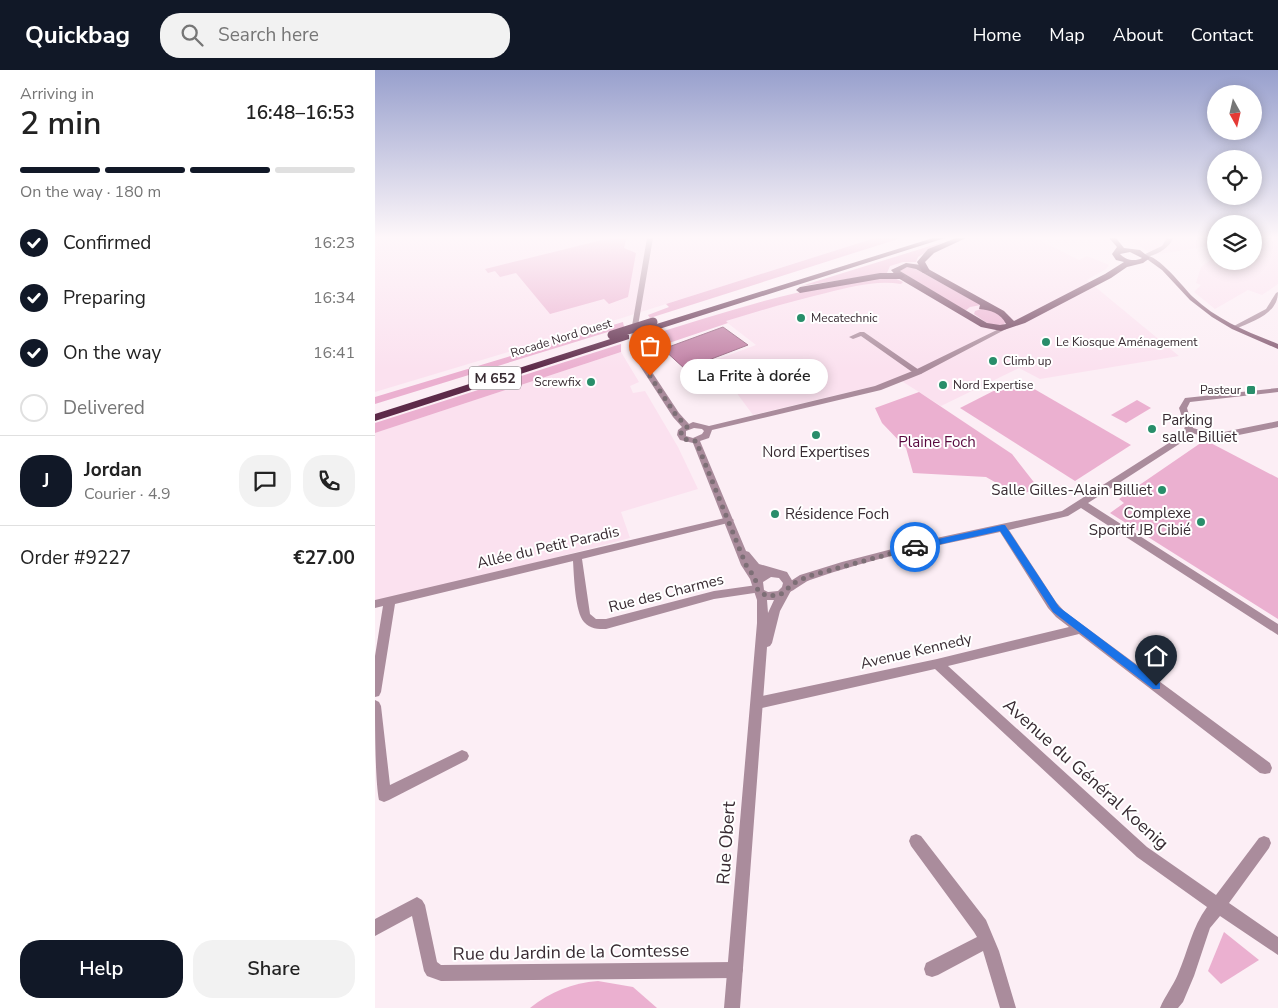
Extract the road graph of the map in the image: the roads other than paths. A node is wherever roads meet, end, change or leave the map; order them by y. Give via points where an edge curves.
1 (643, 282) edge
2 (788, 282) edge
3 (800, 282) edge
4 (847, 282) edge
5 (911, 282) edge
6 (945, 282) edge
7 (1094, 282) edge
8 (1176, 282) edge
9 (1278, 294) edge
10 (989, 307) junction
11 (1035, 312) junction
12 (969, 315) junction
13 (1005, 316) junction
14 (984, 325) junction
15 (1007, 326) junction
16 (654, 327) junction
17 (1235, 328) junction
18 (853, 337) dead end
19 (616, 338) junction
20 (985, 338) junction
21 (1278, 347) edge
22 (918, 372) junction
23 (1278, 390) edge
24 (375, 410) edge
25 (375, 418) edge
26 (1278, 424) edge
27 (687, 427) junction
28 (707, 428) junction
29 (1190, 430) junction
30 (696, 441) junction
31 (1083, 504) junction
32 (729, 520) junction
33 (1002, 527) junction
34 (740, 548) junction
35 (577, 556) junction
36 (825, 570) junction
37 (777, 573) junction
38 (758, 589) junction
39 (785, 591) junction
40 (390, 600) junction
41 (375, 604) edge
42 (1081, 629) junction
43 (1278, 630) edge
44 (937, 664) junction
45 (759, 681) junction
46 (375, 692) edge
47 (757, 703) junction
48 (375, 706) edge
49 (462, 756) dead end
50 (1265, 768) dead end
51 (916, 840) dead end
52 (1264, 842) dead end
53 (1216, 905) junction
54 (375, 928) edge
55 (987, 940) junction
56 (1278, 948) edge
57 (932, 969) dead end
58 (735, 970) junction
59 (732, 1008) edge
60 (1008, 1008) edge
61 (1168, 1008) edge

1 - 27 street via 635,342 644,366
2 - 16 highway
3 - 16 highway
4 - 16 highway via 788,292
5 - 12 main road
6 - 10 main road
7 - 11 main road
8 - 17 main road via 1201,307
9 - 17 street via 1268,310
10 - 12 main road via 973,308
10 - 13 main road
11 - 13 main road
11 - 15 main road
12 - 14 main road
13 - 15 main road via 1011,321
14 - 15 main road
14 - 20 street via 989,332
15 - 20 street
16 - 19 highway
17 - 21 main road
18 - 22 street via 863,333
19 - 24 highway, Rocade Nord Ouest / M 652
19 - 25 highway, Rocade Nord Ouest / M 652
20 - 22 street
22 - 28 street via 868,391
23 - 29 street via 1188,400 1182,408
26 - 29 street via 1215,436
27 - 28 street via 698,425
27 - 30 street, Rue Obert via 681,432 682,437
28 - 30 street via 706,436
29 - 31 street
30 - 32 street, Rue Obert
31 - 33 street via 1058,516
31 - 43 street
32 - 34 street, Rue Obert
32 - 35 street, Allée du Petit Paradis
33 - 36 street
33 - 42 street via 1053,605
34 - 37 street, Rue Obert via 755,567
34 - 38 street, Rue Obert
35 - 38 street, Rue des Charmes via 585,615 593,624 606,624 714,595
35 - 40 street, Allée du Petit Paradis
36 - 37 street via 797,576
36 - 39 street via 799,580
37 - 38 street via 761,577
37 - 39 street via 788,582
38 - 39 street via 770,597
38 - 45 street, Rue Obert via 763,611
39 - 45 street, Rue Obert via 773,611
40 - 41 street, Allée du Petit Paradis
40 - 46 street
42 - 44 street, Avenue Kennedy
42 - 50 street
44 - 47 street, Avenue Kennedy
44 - 53 street, Avenue du Général Koenig via 1142,852
45 - 47 street, Rue Obert
47 - 58 street, Rue Obert
48 - 49 street via 384,795
51 - 55 street
52 - 53 street
53 - 56 street, Avenue du Général Koenig
53 - 61 street via 1204,924 1177,996
54 - 58 street, Rue du Jardin de la Comtesse via 417,906 430,965 441,973
55 - 57 street
55 - 60 street
58 - 59 street, Rue Obert

